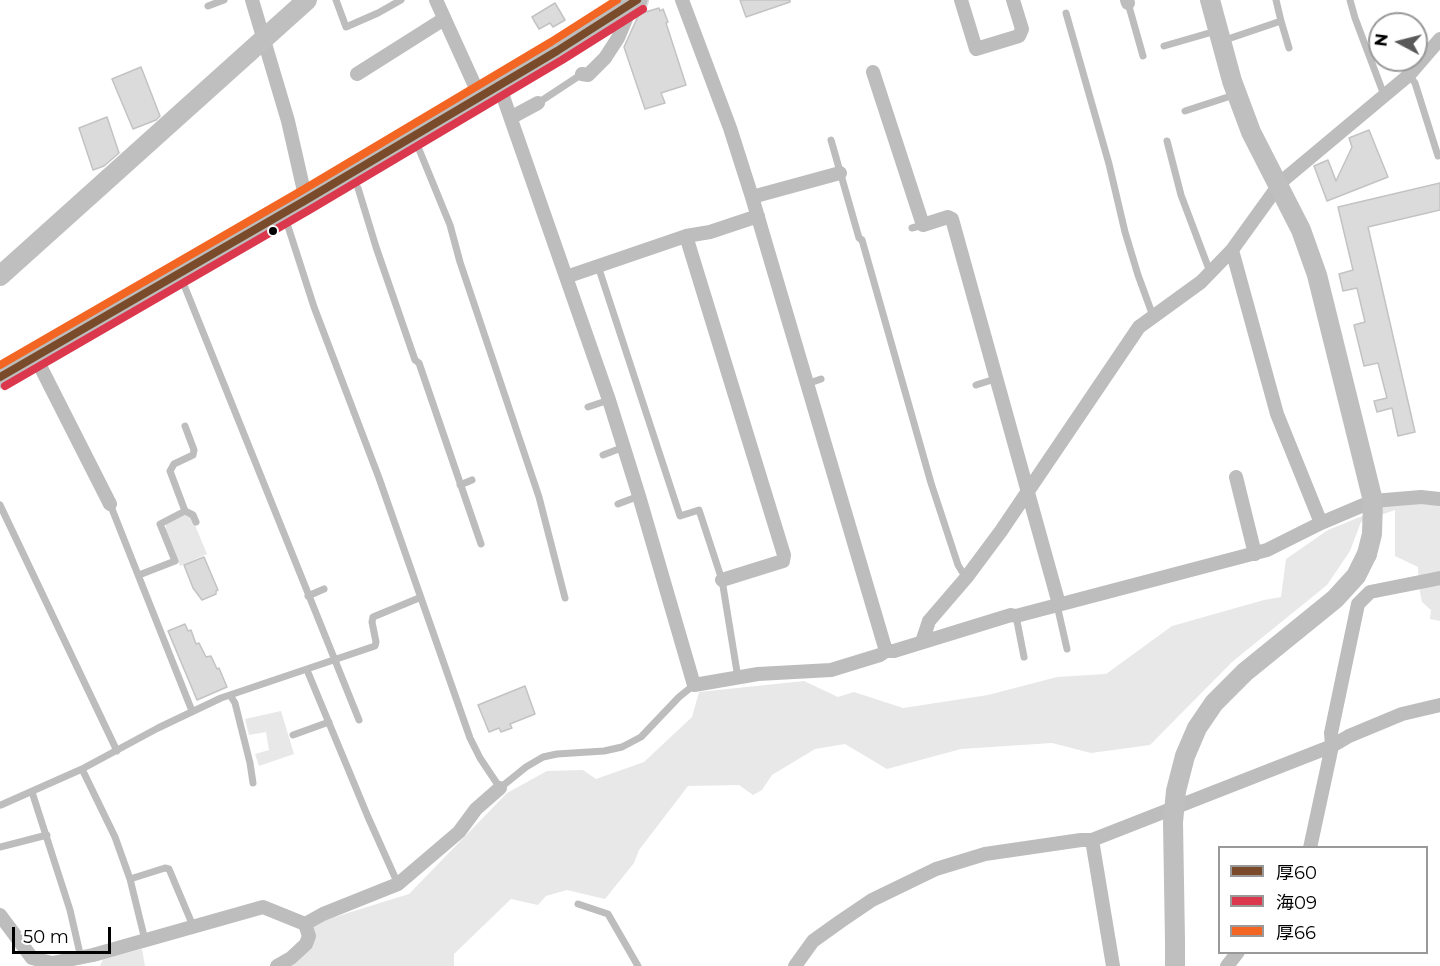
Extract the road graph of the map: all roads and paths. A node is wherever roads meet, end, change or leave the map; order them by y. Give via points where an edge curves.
1 (224, 0) edge
2 (252, 0) edge
3 (307, 0) edge
4 (336, 0) edge
5 (401, 0) edge
6 (436, 0) edge
7 (682, 0) edge
8 (961, 0) edge
9 (1013, 0) edge
10 (1210, 0) edge
11 (1276, 0) edge
12 (1350, 0) edge
13 (1127, 1) edge
14 (632, 4) edge
15 (208, 6) dead end
16 (1066, 13) dead end
17 (444, 19) junction
18 (1281, 21) junction
19 (1169, 35) dead end
20 (1220, 36) junction
21 (1440, 39) edge
22 (264, 40) junction
23 (1172, 44) junction
24 (1164, 46) dead end
25 (1289, 48) dead end
26 (1143, 56) dead end
27 (357, 74) dead end
28 (582, 74) joint
29 (1409, 75) junction
30 (878, 78) dead end
31 (500, 85) junction
32 (1236, 94) junction
33 (1384, 95) junction
34 (480, 97) junction
35 (538, 103) joint
36 (1185, 111) dead end
37 (512, 117) junction
38 (414, 135) junction
39 (831, 140) dead end
40 (1167, 141) dead end
41 (1438, 156) dead end
42 (840, 173) junction
43 (1278, 187) junction
44 (358, 188) dead end
45 (752, 197) junction
46 (306, 200) junction
47 (284, 212) junction
48 (758, 216) junction
49 (686, 236) junction
50 (1232, 250) junction
51 (598, 266) junction
52 (1210, 272) junction
53 (179, 273) junction
54 (0, 276) edge
55 (566, 277) junction
56 (1153, 316) junction
57 (36, 358) junction
58 (0, 377) edge
59 (821, 379) dead end
60 (995, 379) junction
61 (807, 384) junction
62 (976, 385) dead end
63 (609, 400) junction
64 (588, 407) dead end
65 (185, 426) dead end
66 (624, 447) junction
67 (603, 455) dead end
68 (472, 480) dead end
69 (460, 485) junction
70 (1235, 485) dead end
71 (1029, 491) junction
72 (639, 496) junction
73 (1440, 499) edge
74 (1373, 501) junction
75 (110, 504) joint
76 (618, 504) dead end
77 (0, 505) edge
78 (185, 511) junction
79 (196, 522) dead end
80 (1321, 523) junction
81 (481, 544) dead end
82 (1255, 554) junction
83 (138, 575) junction
84 (966, 578) junction
85 (1440, 578) edge
86 (722, 580) junction
87 (324, 589) dead end
88 (308, 596) junction
89 (419, 598) junction
90 (565, 598) dead end
91 (1058, 604) junction
92 (1016, 616) junction
93 (922, 642) junction
94 (1064, 646) dead end
95 (886, 651) junction
96 (1024, 657) dead end
97 (333, 659) junction
98 (307, 670) junction
99 (738, 678) junction
100 (694, 685) junction
101 (230, 695) junction
102 (1440, 705) edge
103 (192, 711) junction
104 (359, 720) dead end
105 (329, 722) junction
106 (293, 735) dead end
107 (1332, 746) junction
108 (117, 751) junction
109 (82, 769) junction
110 (251, 770) junction
111 (241, 775) dead end
112 (253, 783) dead end
113 (500, 788) junction
114 (32, 792) junction
115 (1, 805) edge
116 (47, 835) junction
117 (1092, 840) junction
118 (1310, 846) edge
119 (0, 847) edge
120 (130, 879) junction
121 (398, 884) junction
122 (578, 904) dead end
123 (0, 915) edge
124 (306, 924) junction
125 (194, 927) junction
126 (145, 940) junction
127 (1236, 954) edge
128 (27, 959) edge
129 (90, 960) edge
130 (277, 966) edge
131 (638, 966) edge
132 (795, 966) edge
133 (1113, 966) edge
134 (1175, 966) edge
135 (1227, 966) edge

1 - 15 lane
2 - 22 street
3 - 22 street
4 - 5 lane via 345,27
6 - 17 street
7 - 45 street
8 - 9 street via 976,49 1019,36 1022,29
10 - 20 street
11 - 18 lane
12 - 33 lane
13 - 26 lane
14 - 28 street via 605,58 588,75
14 - 31 main road
16 - 56 lane via 1125,232
17 - 27 street
17 - 34 street
18 - 20 lane
18 - 25 lane
19 - 23 lane
20 - 23 lane
20 - 32 street
21 - 29 street
22 - 46 street
22 - 54 street
23 - 24 lane
28 - 35 lane
29 - 33 street
29 - 41 lane
30 - 60 street via 894,152 918,227 952,219
31 - 34 main road
31 - 37 street
32 - 36 lane
32 - 43 street
33 - 43 street
34 - 38 main road
35 - 37 street
37 - 55 street
38 - 46 main road
38 - 90 lane via 450,225 451,245 538,497
39 - 42 lane
40 - 52 lane via 1181,195
42 - 45 street
42 - 84 lane via 932,483 958,565
43 - 50 street
43 - 74 street via 1302,230 1317,275
44 - 69 lane
45 - 48 street
46 - 47 main road
47 - 53 main road
47 - 89 lane via 314,307
48 - 49 street
48 - 61 street
49 - 51 street
49 - 86 street via 784,555 783,561
50 - 52 street
50 - 80 street via 1277,414
51 - 55 street
51 - 86 lane via 681,516 699,510
52 - 56 street
53 - 57 main road
53 - 88 lane
55 - 63 street
56 - 71 street via 1139,327 1121,352
57 - 58 main road
57 - 75 street
59 - 61 lane
60 - 62 lane
60 - 71 street
61 - 95 street
63 - 64 lane
63 - 66 street
65 - 78 lane via 193,455 174,464 170,471
66 - 67 lane
66 - 72 street
68 - 69 lane
69 - 81 lane
70 - 82 street
71 - 84 street
71 - 91 street
72 - 76 lane
72 - 100 street
73 - 74 street
74 - 80 street
74 - 134 street, bridge via 1372,534 1356,576 1335,599 1245,672 1214,703 1185,756 1173,822
75 - 83 lane
77 - 108 lane
78 - 79 lane
78 - 83 lane via 160,524 175,561
80 - 82 street
82 - 91 street
83 - 103 lane
84 - 93 street via 929,621
85 - 107 street via 1370,592 1358,604 1331,733
86 - 99 lane
87 - 88 lane
88 - 97 lane
89 - 97 lane via 373,617 375,646
89 - 113 lane via 470,738
91 - 92 street
91 - 94 lane
92 - 93 street
92 - 96 lane
93 - 95 street
95 - 99 street via 831,670
97 - 98 lane
97 - 104 lane
98 - 101 lane
98 - 105 lane
99 - 100 street
100 - 113 lane via 641,737 604,752 543,757
101 - 103 lane
101 - 110 lane
102 - 107 street via 1402,714
103 - 108 lane
105 - 106 lane
105 - 121 lane
107 - 117 street
107 - 118 street
108 - 109 lane
109 - 114 lane
109 - 120 lane via 116,837
110 - 111 lane
110 - 112 lane
113 - 121 street via 476,809 459,832
114 - 115 lane
114 - 116 lane
116 - 119 lane
116 - 129 lane
117 - 132 street via 985,854 936,868 872,900 841,921 813,942
117 - 133 street
120 - 125 lane via 169,869
120 - 126 lane
121 - 124 street
122 - 131 lane via 608,914
123 - 128 street
124 - 125 street via 262,907
124 - 130 street via 306,944
125 - 126 street
126 - 129 street
127 - 135 street
128 - 129 street via 52,963

